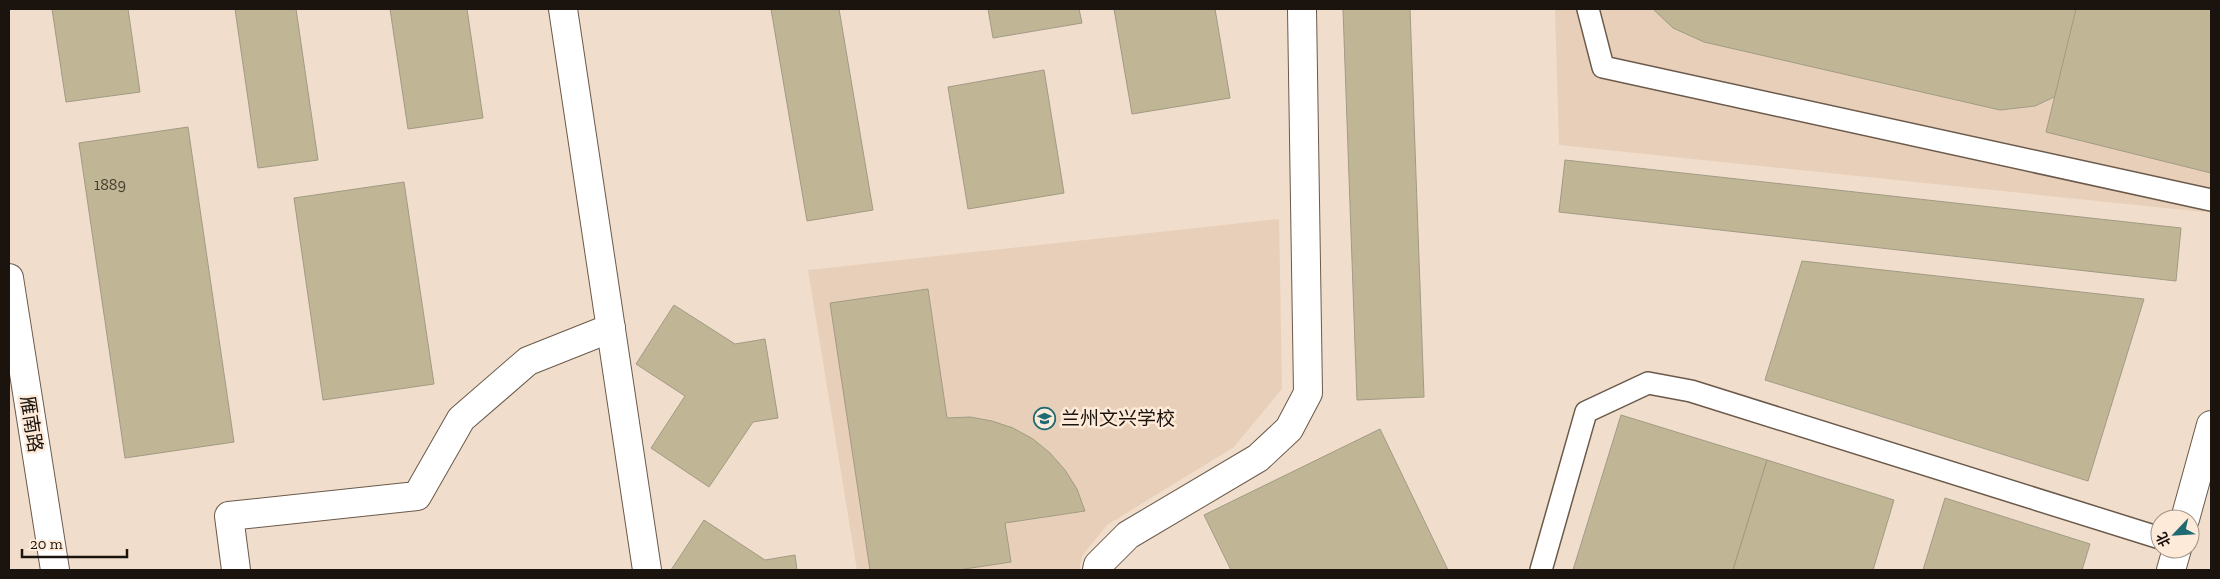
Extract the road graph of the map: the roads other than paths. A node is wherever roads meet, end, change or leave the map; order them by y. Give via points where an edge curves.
1 (563, 9) edge
2 (1302, 9) edge
3 (1588, 9) edge
4 (2211, 200) edge
5 (9, 278) edge
6 (611, 328) junction
7 (2211, 425) edge
8 (2188, 509) edge
9 (2150, 535) edge
10 (55, 570) edge
11 (236, 570) edge
12 (647, 570) edge
13 (1098, 570) edge
14 (1541, 570) edge

1 - 6 street
2 - 13 street via 1308,393 1290,429 1258,458 1128,535 1098,565
3 - 4 lane via 1602,67
5 - 10 street, 雁南路
6 - 11 street via 528,361 461,419 417,496 229,516
6 - 12 street
7 - 8 street
9 - 14 lane via 1691,391 1648,383 1586,412

